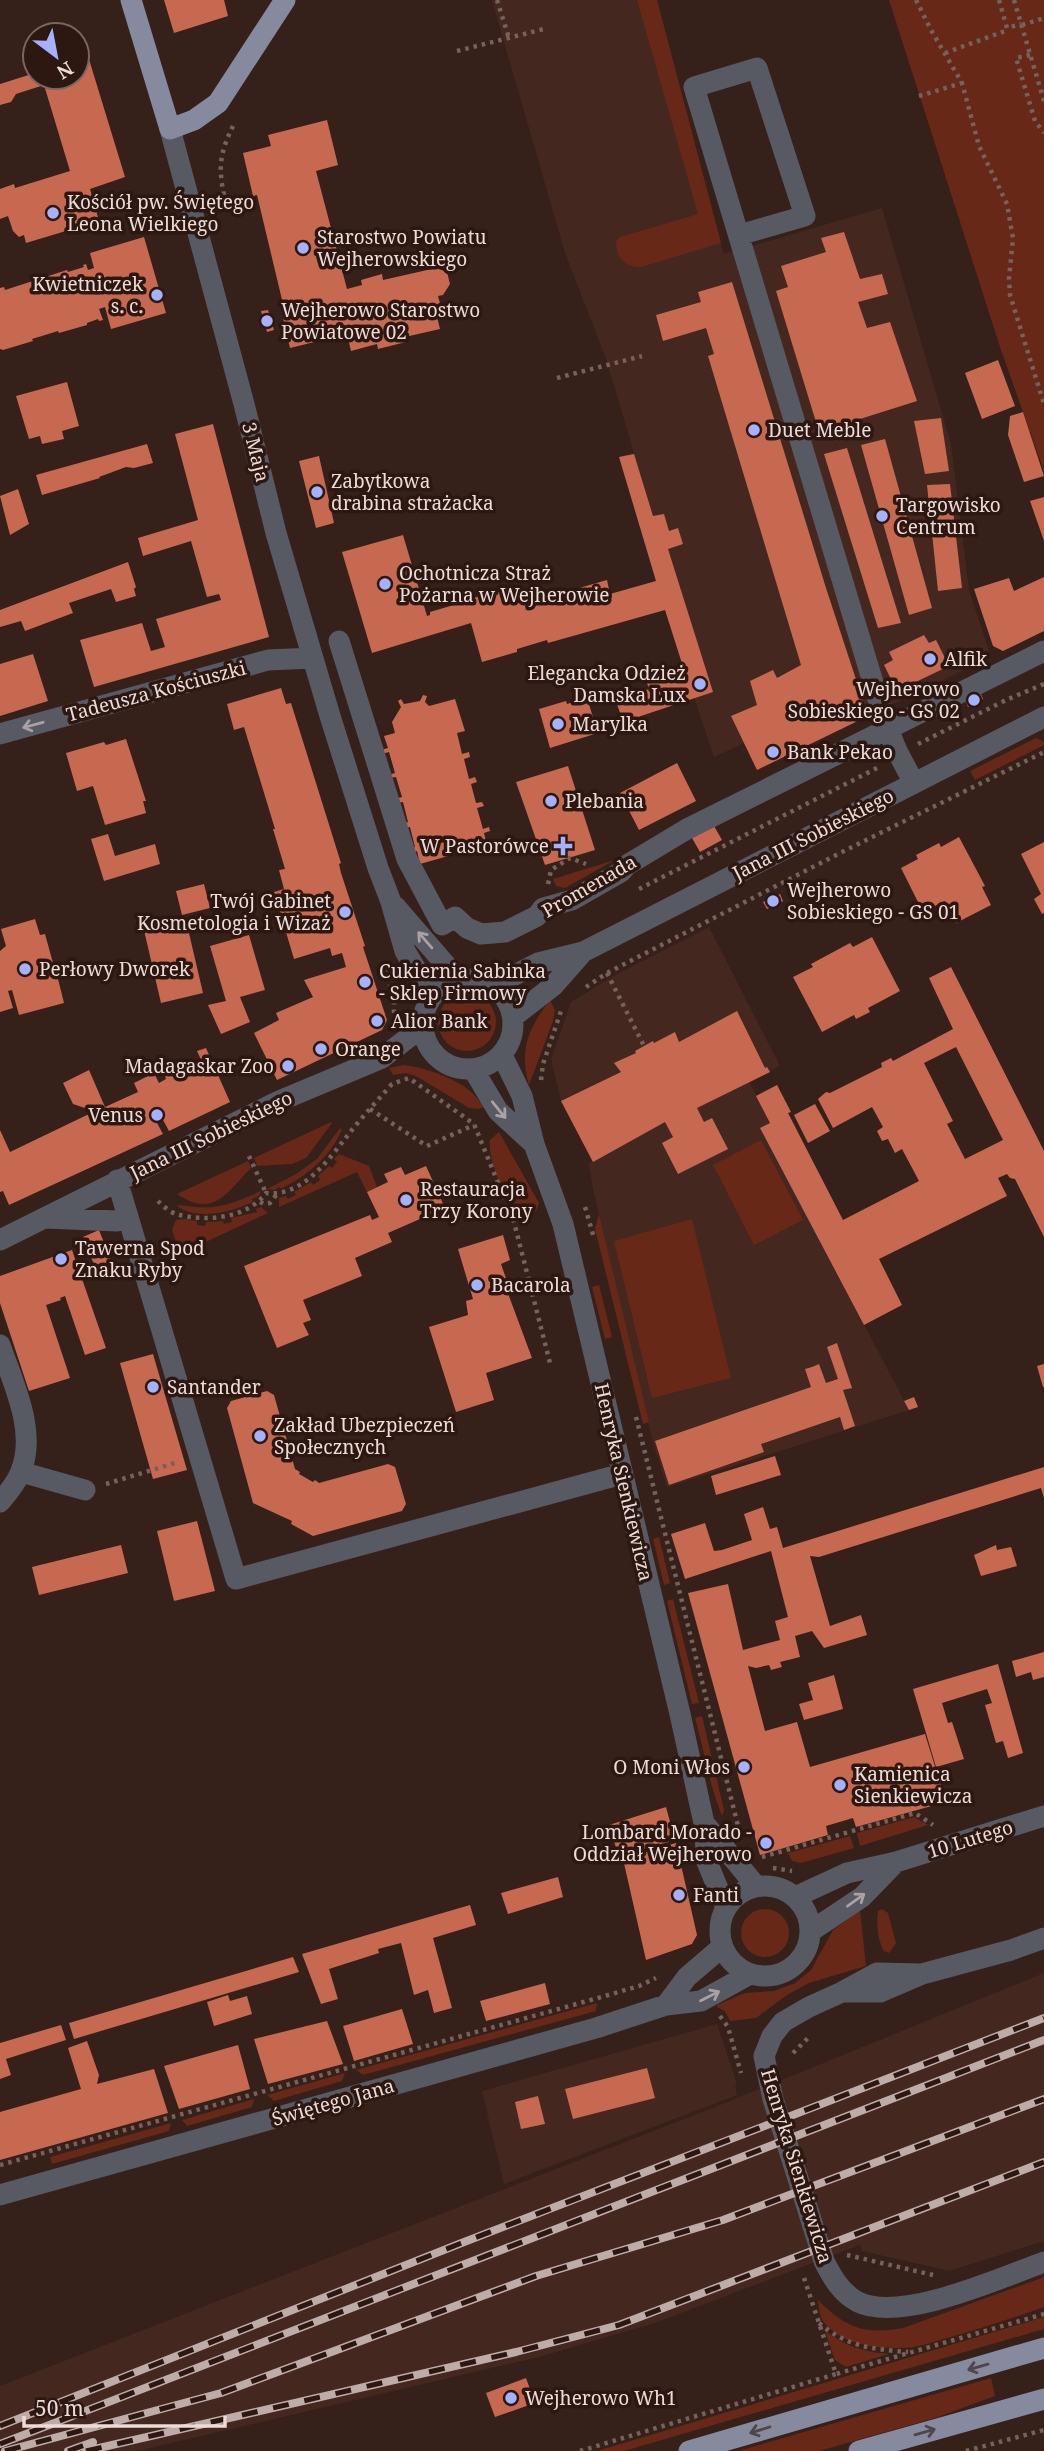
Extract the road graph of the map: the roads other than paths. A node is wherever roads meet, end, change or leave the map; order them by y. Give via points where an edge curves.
1 (131, 0) edge
2 (285, 0) edge
3 (170, 129) junction
4 (739, 235) junction
5 (339, 641) dead end
6 (1044, 651) edge
7 (313, 658) junction
8 (1044, 717) edge
9 (887, 728) junction
10 (0, 734) edge
11 (914, 783) junction
12 (391, 902) junction
13 (583, 952) junction
14 (458, 979) junction
15 (493, 986) junction
16 (432, 996) junction
17 (513, 1017) junction
18 (422, 1027) junction
19 (431, 1051) junction
20 (502, 1055) junction
21 (382, 1058) junction
22 (473, 1069) junction
23 (534, 1144) junction
24 (117, 1180) junction
25 (43, 1218) junction
26 (117, 1221) dead end
27 (0, 1240) edge
28 (0, 1345) edge
29 (21, 1472) junction
30 (622, 1474) junction
31 (85, 1490) road end
32 (0, 1502) edge
33 (1044, 1816) edge
34 (704, 1824) junction
35 (896, 1862) junction
36 (756, 1886) junction
37 (795, 1897) junction
38 (726, 1908) junction
39 (811, 1931) junction
40 (1044, 1938) edge
41 (722, 1947) junction
42 (750, 1974) junction
43 (666, 2005) junction
44 (0, 2195) edge
45 (1044, 2262) edge
46 (1044, 2348) edge
47 (1044, 2399) edge
48 (689, 2451) edge
49 (859, 2451) edge

1 - 3 main road, 3 Maja
2 - 3 main road via 218,103 194,120
3 - 7 street, 3 Maja
4 - 4 street via 805,216 757,68 694,87
4 - 9 street
5 - 9 street, Promenada via 412,870 442,925 455,917 481,934 505,932 537,916 543,908 572,900 687,828
6 - 9 street, Promenada
7 -> 10 street, Tadeusza Kościuszki via 268,660
7 - 12 street, 3 Maja
8 - 11 street, Jana III Sobieskiego
9 - 11 street
11 - 13 street, Jana III Sobieskiego
14 -> 12 street, 3 Maja
12 - 16 street, 3 Maja via 405,951
13 - 15 street, Jana III Sobieskiego via 538,963
13 - 17 street, Jana III Sobieskiego via 553,986
14 - 15 street via 476,979
14 - 16 street
15 - 17 street via 503,994
16 - 18 street
17 - 20 street via 513,1031
18 - 19 street
18 - 21 street, Jana III Sobieskiego
19 - 21 street, Jana III Sobieskiego
19 - 22 street via 443,1062
20 - 22 street
20 - 23 street, Henryka Sienkiewicza via 522,1096
21 - 24 street, Jana III Sobieskiego via 277,1102
22 -> 23 street, Henryka Sienkiewicza via 498,1111
23 - 30 street, Henryka Sienkiewicza via 563,1224
24 - 25 street, Jana III Sobieskiego
24 - 30 street via 236,1579
25 - 26 street, Jana III Sobieskiego
25 - 27 street, Jana III Sobieskiego
28 - 29 street via 22,1413 25,1454
29 - 31 street
29 - 32 street
30 - 34 street, Henryka Sienkiewicza
33 - 35 street, 10 Lutego
34 - 36 street, Henryka Sienkiewicza
34 - 38 street, Henryka Sienkiewicza via 707,1862
35 - 37 street, 10 Lutego via 847,1873
39 -> 35 street, 10 Lutego via 862,1897
36 - 37 street via 783,1889
36 - 38 street
37 - 39 street via 809,1918
38 - 41 street via 721,1920
39 - 42 street via 809,1945 792,1968 765,1977
40 - 45 street, Henryka Sienkiewicza via 922,1974 877,1973 783,2022 764,2056 824,2261 843,2291 858,2302 893,2308 919,2304
41 - 42 street via 738,1968
41 - 43 street via 687,1978
43 -> 42 street, Świętego Jana via 701,2001
43 - 44 street, Świętego Jana
46 -> 48 main road
49 -> 47 main road

